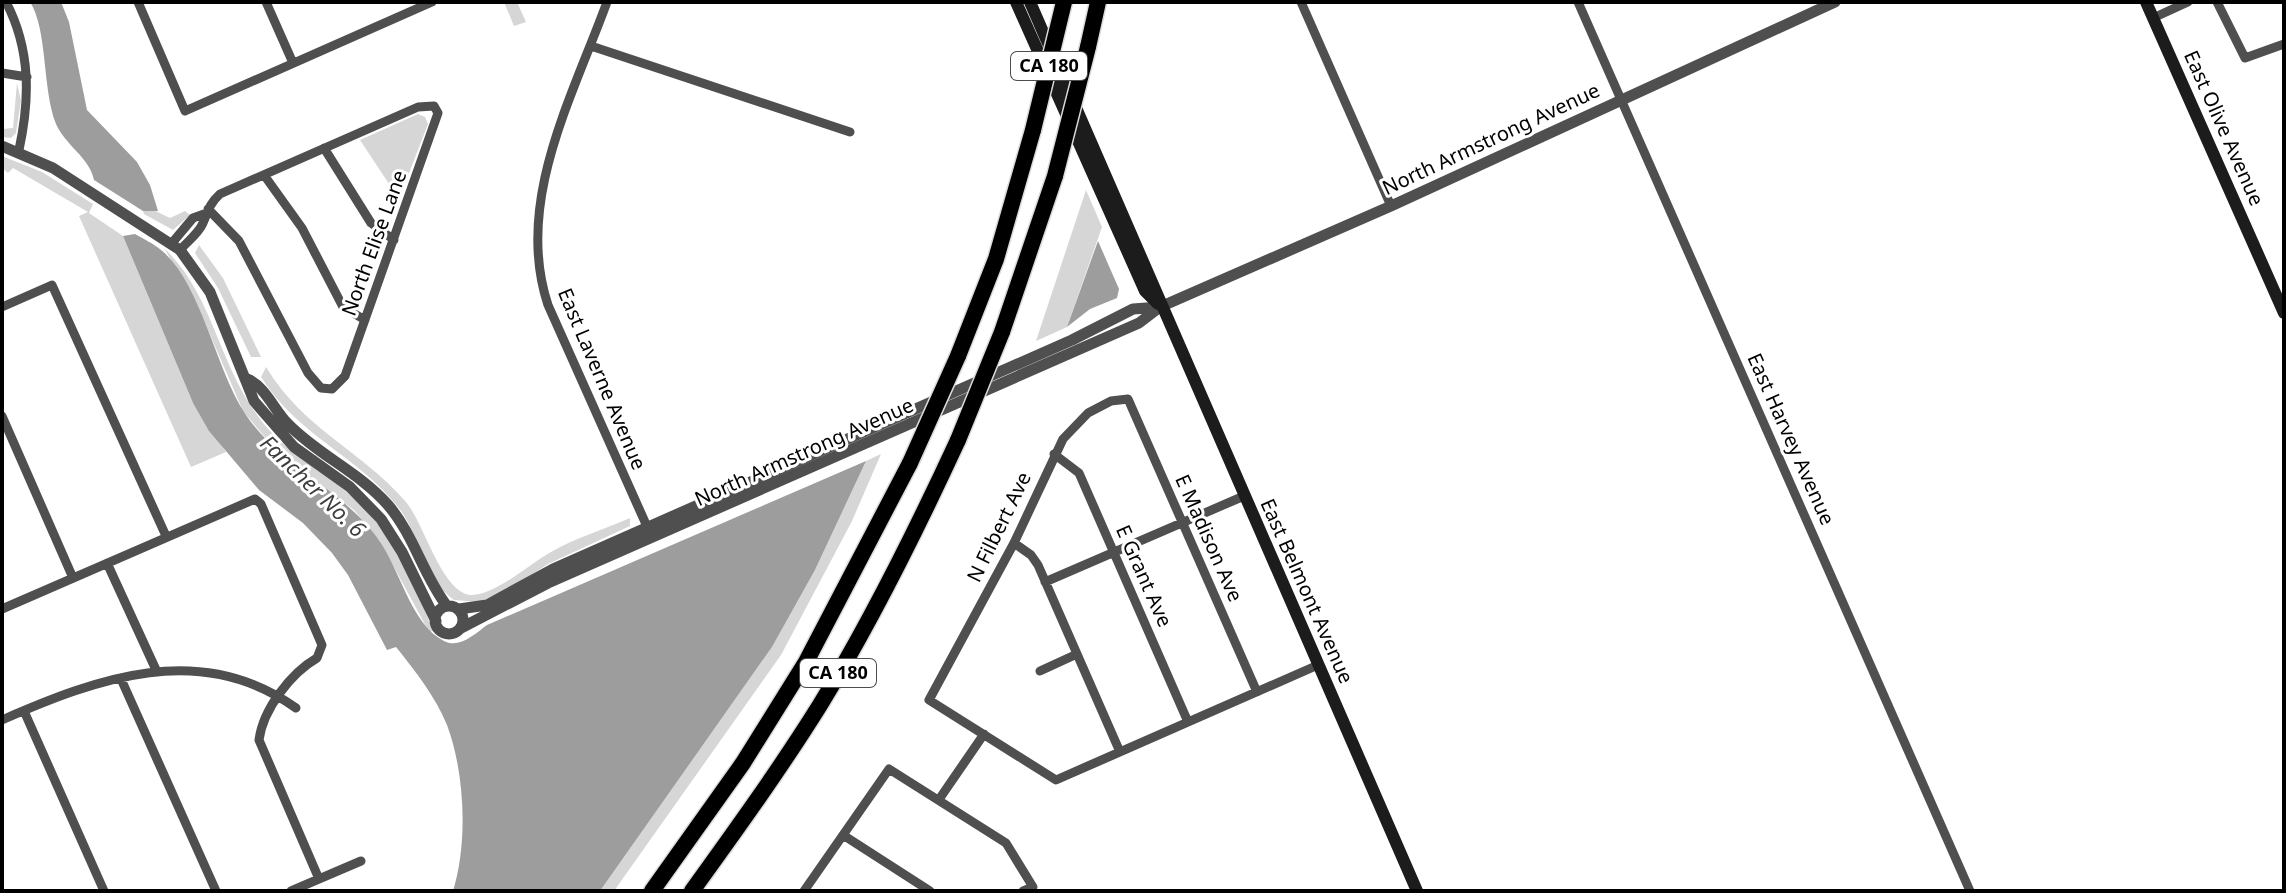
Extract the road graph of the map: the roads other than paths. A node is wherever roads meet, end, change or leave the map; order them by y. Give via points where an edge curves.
1 (6, 2) edge
2 (138, 2) edge
3 (266, 2) edge
4 (432, 2) edge
5 (607, 2) edge
6 (1016, 2) edge
7 (1030, 2) edge
8 (1064, 2) edge
9 (1098, 2) edge
10 (1301, 2) edge
11 (1578, 2) edge
12 (1835, 2) edge
13 (2146, 2) edge
14 (2188, 2) edge
15 (2217, 2) edge
16 (2153, 18) junction
17 (2284, 44) edge
18 (591, 46) junction
19 (293, 63) junction
20 (2, 73) edge
21 (27, 77) junction
22 (1621, 99) junction
23 (850, 132) dead end
24 (2, 146) edge
25 (324, 148) junction
26 (19, 150) junction
27 (264, 175) junction
28 (1391, 206) junction
29 (206, 211) junction
30 (394, 240) junction
31 (176, 246) junction
32 (2, 307) edge
33 (1160, 307) junction
34 (2284, 313) edge
35 (365, 320) junction
36 (247, 379) junction
37 (1128, 399) joint
38 (2, 416) edge
39 (1054, 454) junction
40 (1244, 496) junction
41 (1183, 523) junction
42 (649, 533) junction
43 (166, 536) junction
44 (1014, 543) junction
45 (1114, 552) junction
46 (107, 563) junction
47 (73, 578) junction
48 (1045, 582) junction
49 (453, 608) junction
50 (2, 609) edge
51 (436, 621) junction
52 (461, 628) junction
53 (1077, 654) junction
54 (1318, 665) junction
55 (1040, 671) dead end
56 (157, 672) junction
57 (121, 679) junction
58 (1257, 692) junction
59 (280, 697) junction
60 (296, 708) dead end
61 (24, 711) junction
62 (2, 720) edge
63 (1188, 722) junction
64 (984, 734) junction
65 (1120, 752) junction
66 (940, 798) junction
67 (843, 835) junction
68 (361, 861) dead end
69 (319, 879) junction
70 (1028, 889) edge
71 (104, 891) edge
72 (216, 891) edge
73 (291, 891) edge
74 (652, 891) edge
75 (692, 891) edge
76 (804, 891) edge
77 (930, 891) edge
78 (1417, 891) edge
79 (1970, 891) edge

1 - 21 street via 19,31
2 - 19 street via 185,111
3 - 19 street
4 - 19 street
5 - 18 street, East Laverne Avenue
6 - 33 main road, East Belmont Avenue via 1145,291
7 - 33 main road, East Belmont Avenue via 1156,286
8 - 74 highway, CA 180, bridge via 996,259 910,463 806,662 743,763
9 - 75 highway, CA 180, bridge via 1055,176 1002,332 958,440 844,664
10 - 28 street
11 - 22 street, East Harvey Avenue
12 - 22 street, North Armstrong Avenue
13 - 16 main road, East Olive Avenue
14 - 16 street
15 - 17 street via 2245,58
16 - 34 main road, East Olive Avenue
18 - 23 street
18 - 42 street, East Laverne Avenue via 542,184 538,268 548,305
20 - 21 street
21 - 26 street
22 - 28 street, North Armstrong Avenue
22 - 79 street, East Harvey Avenue
24 - 26 street
25 - 27 street
25 - 30 street via 371,223
25 - 30 street, North Elise Lane via 418,107 434,106 437,121
26 - 31 street
27 - 29 street via 220,194
27 - 35 street via 302,228 343,307
28 - 33 street, North Armstrong Avenue
29 - 31 street via 202,226
29 - 35 street, North Elise Lane via 239,241 308,373 321,388 332,389 345,376
30 - 35 street, North Elise Lane
31 - 36 street via 205,283
32 - 43 street via 52,285
33 - 40 main road, East Belmont Avenue
33 - 42 street, North Armstrong Avenue via 1133,309
36 - 49 street via 257,383 289,426 355,474 388,506
36 - 51 street via 254,401 281,435 350,487 381,519
37 - 39 street, N Filbert Ave via 1088,413
37 - 41 street, E Madison Ave
38 - 47 street
39 - 44 street, N Filbert Ave
39 - 45 street, E Grant Ave via 1079,473
40 - 41 street
40 - 54 main road, East Belmont Avenue
41 - 45 street
41 - 58 street, E Madison Ave
42 - 49 street, North Armstrong Avenue via 553,569 487,605
42 - 52 street, North Armstrong Avenue
43 - 46 street
43 - 59 street via 255,499 261,504 322,645 322,653 300,668
44 - 48 street via 1031,555
44 - 64 street, N Filbert Ave via 929,700
45 - 48 street
45 - 63 street, E Grant Ave
46 - 47 street
46 - 56 street
47 - 50 street
48 - 53 street
49 - 51 street via 439,610
49 - 52 street via 463,620
51 - 52 street via 444,633
53 - 55 street
53 - 65 street
54 - 58 street
54 - 78 main road, East Belmont Avenue
56 - 57 street
56 - 59 street via 195,669 233,675
57 - 61 street via 67,692
57 - 72 street
58 - 63 street
59 - 60 street
59 - 69 street via 262,724 259,740
61 - 62 street
61 - 71 street
63 - 65 street
64 - 65 street via 1056,780
64 - 66 street
66 - 67 street via 889,769
66 - 70 street via 1006,843 1023,864
67 - 76 street
67 - 77 street
68 - 69 street
69 - 73 street

